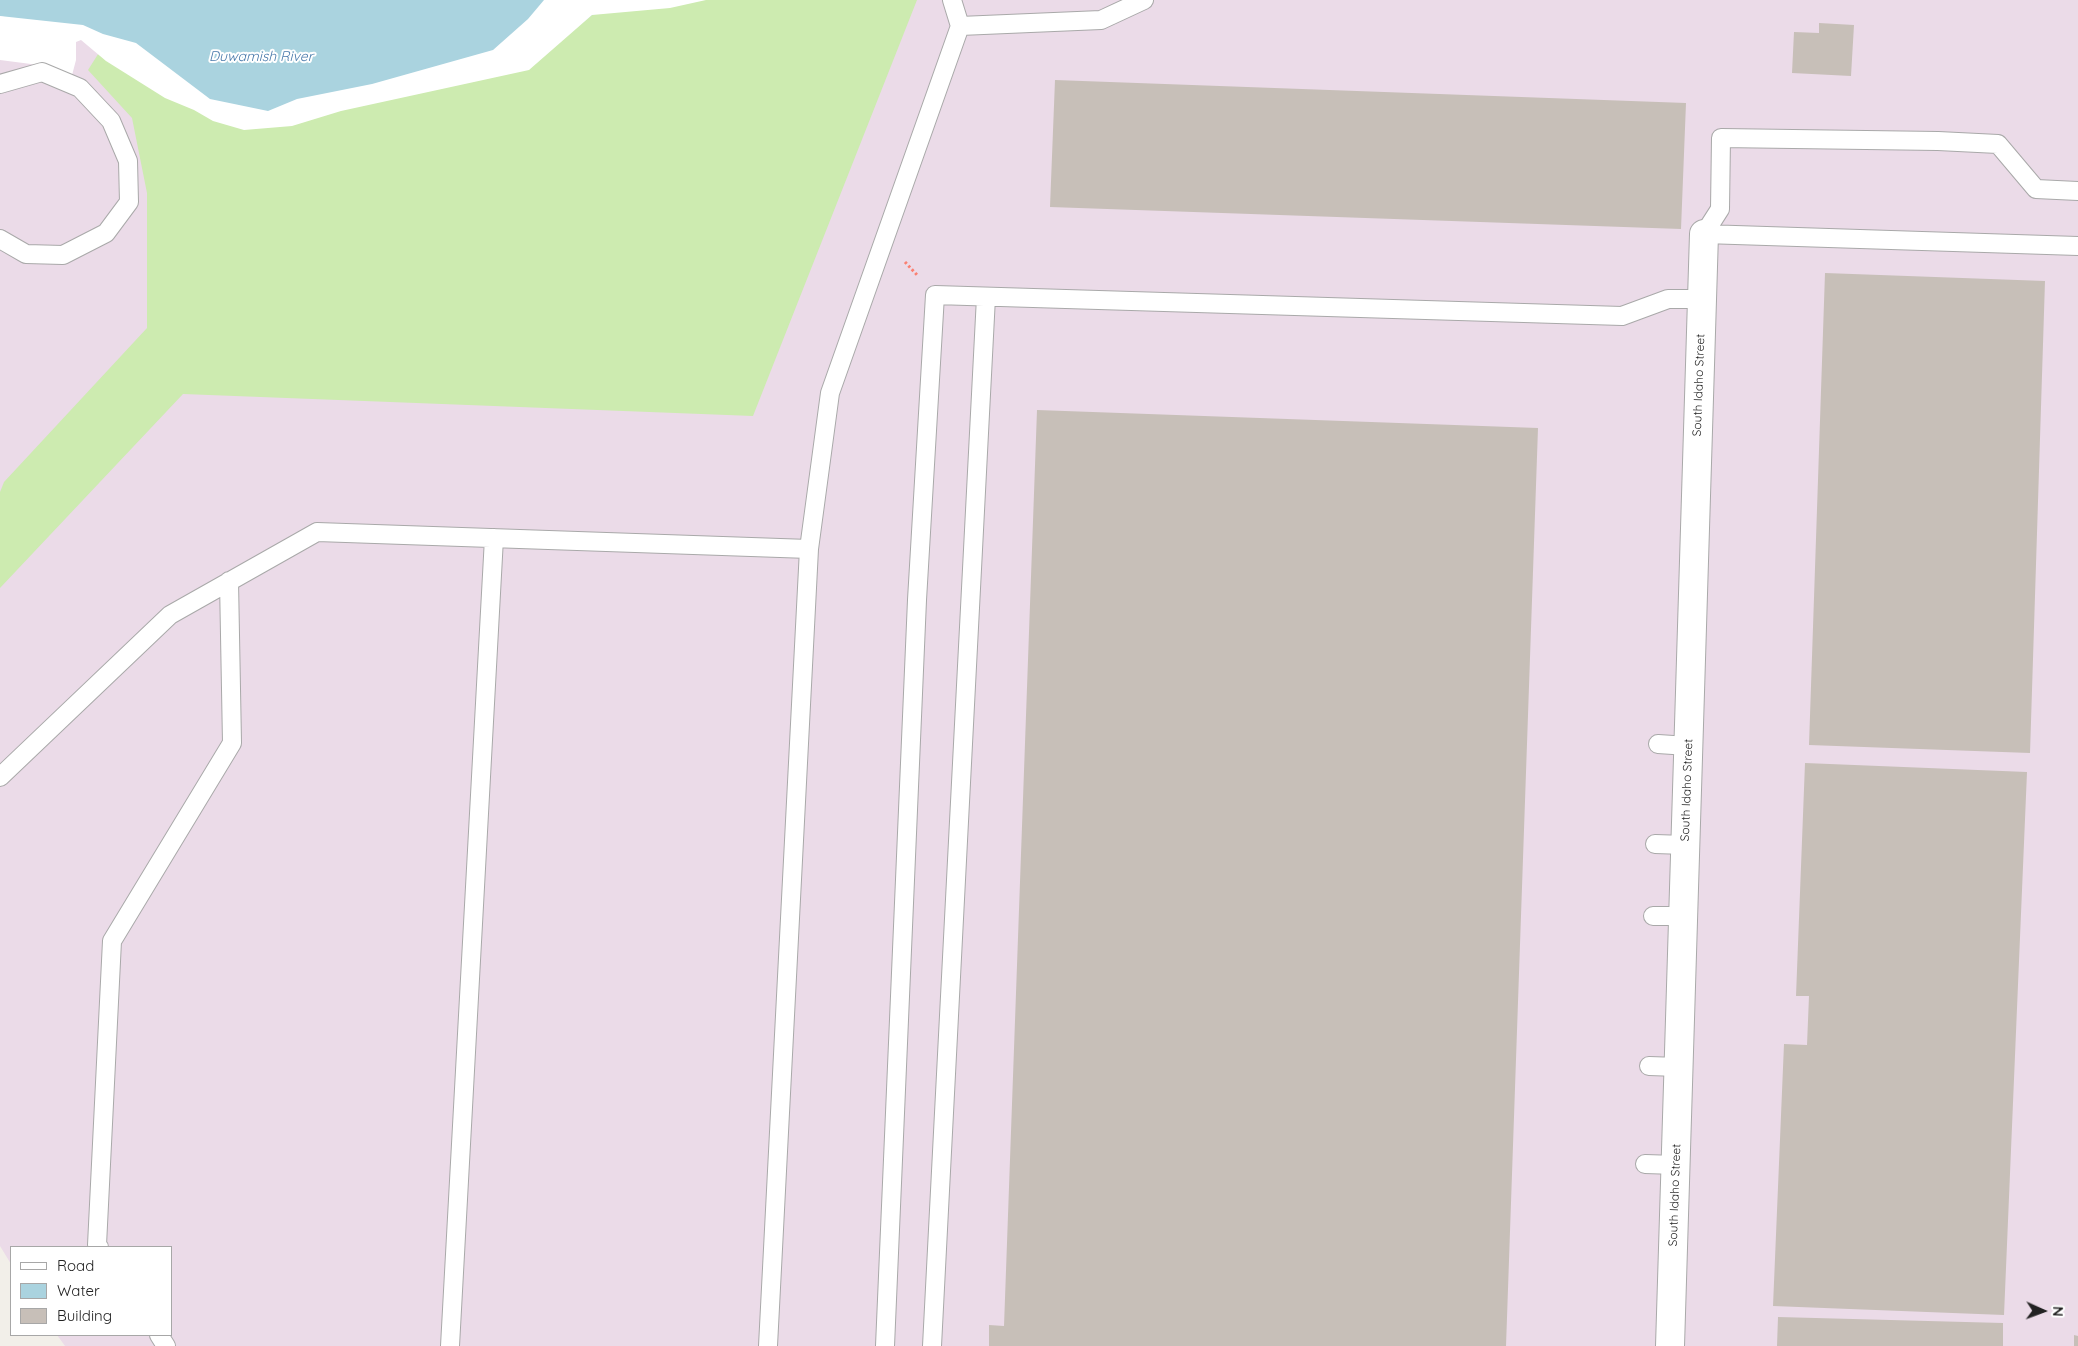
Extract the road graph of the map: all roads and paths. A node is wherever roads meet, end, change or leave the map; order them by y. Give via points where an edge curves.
1 (952, 0) edge
2 (1144, 0) edge
3 (960, 26) junction
4 (0, 84) edge
5 (2078, 191) edge
6 (1704, 234) junction
7 (0, 239) edge
8 (885, 240) junction
9 (2078, 246) edge
10 (935, 295) junction
11 (986, 297) junction
12 (1701, 299) junction
13 (494, 538) junction
14 (809, 549) junction
15 (229, 581) junction
16 (1658, 744) dead end
17 (1688, 746) junction
18 (0, 777) edge
19 (1655, 844) dead end
20 (1685, 846) junction
21 (1653, 916) dead end
22 (1683, 916) junction
23 (1649, 1066) dead end
24 (1678, 1067) junction
25 (1645, 1164) dead end
26 (1676, 1165) junction
27 (98, 1246) edge
28 (450, 1346) edge
29 (768, 1346) edge
30 (885, 1346) edge
31 (932, 1346) edge
32 (1670, 1346) edge

1 - 3 lane
2 - 3 lane via 1101,20
3 - 8 lane
4 - 7 lane via 42,72 80,88 111,121 128,162 128,202 106,233 63,255 26,254
5 - 6 lane via 2036,189 1998,144 1721,138 1720,209
6 - 9 lane
6 - 12 street, South Idaho Street
8 - 10 path
8 - 14 lane via 830,393
10 - 11 lane
10 - 30 lane via 917,610
11 - 12 lane via 1622,316 1668,298
11 - 31 lane
12 - 17 street, South Idaho Street
13 - 14 lane
13 - 15 lane via 317,532
13 - 28 lane
14 - 29 lane
15 - 18 lane via 170,615
15 - 27 lane via 232,743 112,941
16 - 17 lane
17 - 20 street, South Idaho Street
19 - 20 lane
20 - 22 street, South Idaho Street
21 - 22 lane
22 - 24 street, South Idaho Street
23 - 24 lane
24 - 26 street, South Idaho Street
25 - 26 lane
26 - 32 street, South Idaho Street

